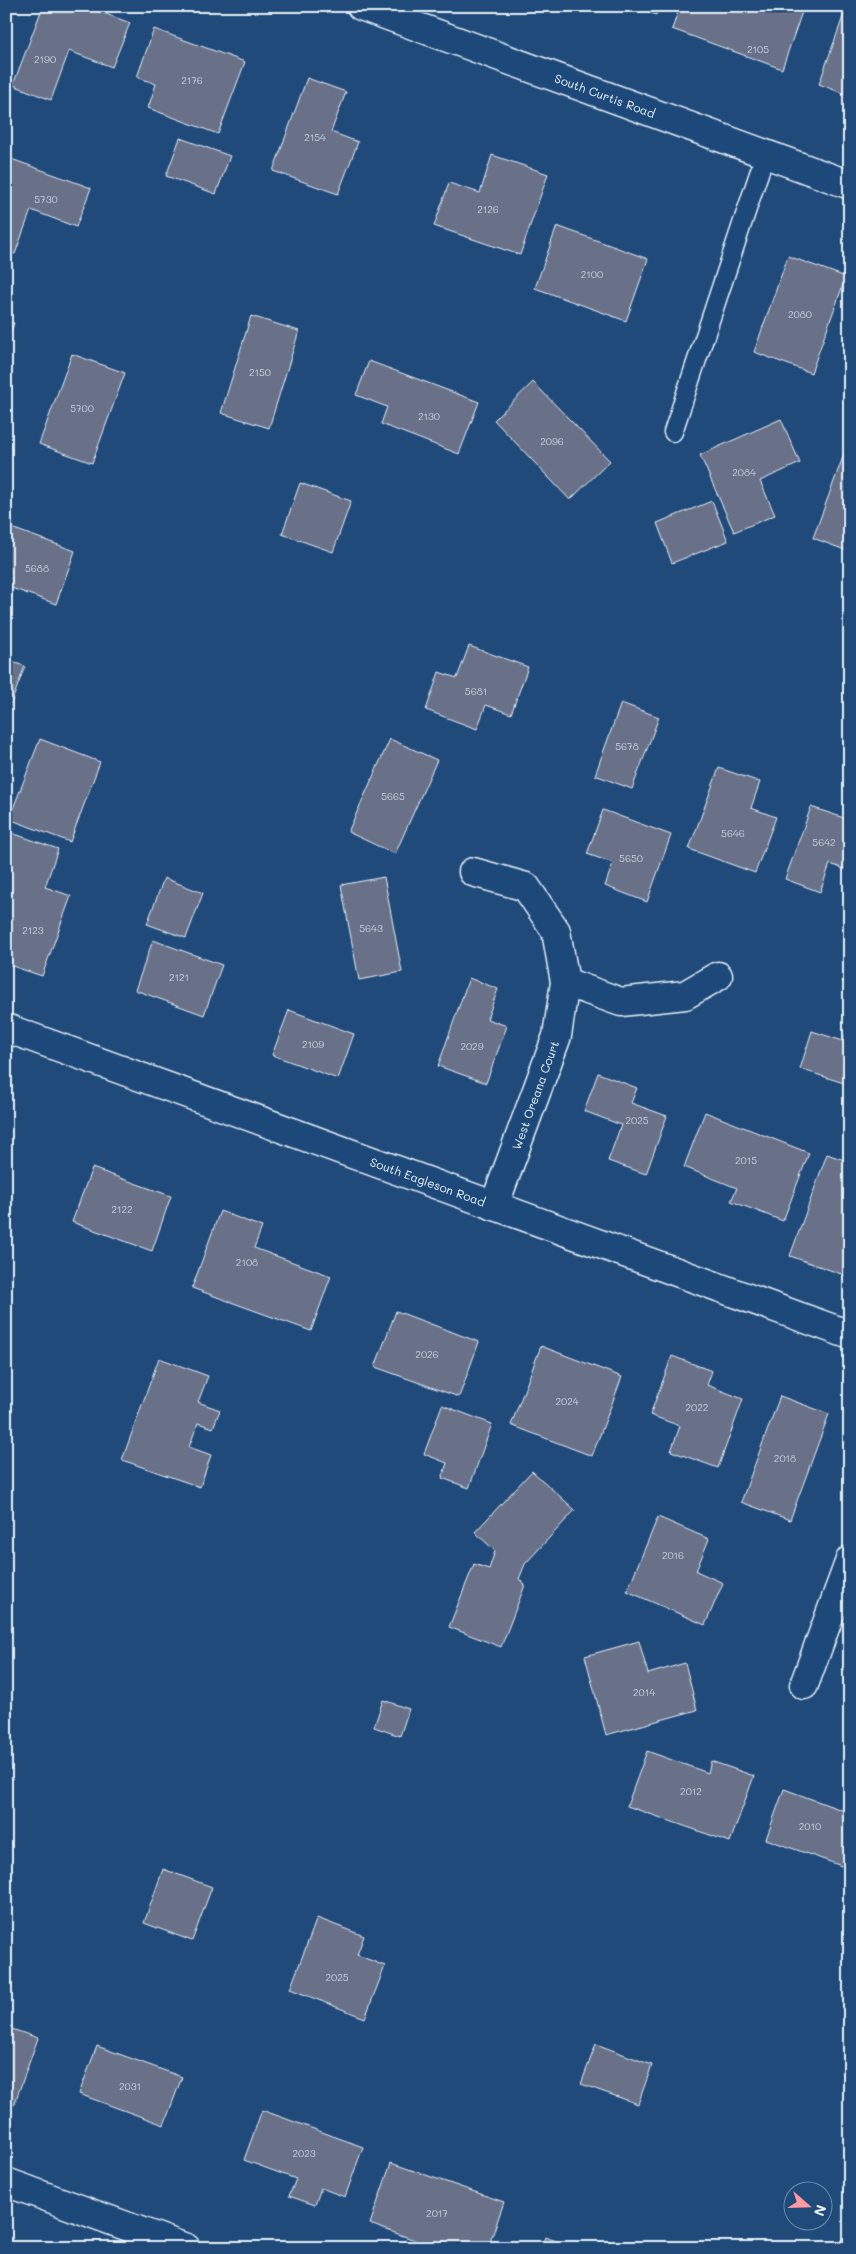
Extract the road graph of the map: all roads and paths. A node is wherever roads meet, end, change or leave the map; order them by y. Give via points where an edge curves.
1 (361, 6) edge
2 (766, 154) junction
3 (850, 185) edge
4 (673, 432) dead end
5 (473, 872) dead end
6 (718, 976) dead end
7 (565, 982) junction
8 (6, 1028) edge
9 (494, 1206) junction
10 (850, 1335) edge
11 (850, 1560) edge
12 (804, 1685) dead end
13 (6, 2182) edge
14 (186, 2248) edge

1 - 2 street, South Curtis Road
2 - 3 street, South Curtis Road
2 - 4 lane
5 - 7 street, West Oreana Court via 526,887 556,931
6 - 7 street via 685,995 621,1002
7 - 9 street, West Oreana Court via 557,1036
8 - 9 street, South Eagleson Road
9 - 10 street, South Eagleson Road
11 - 12 street
13 - 14 street

